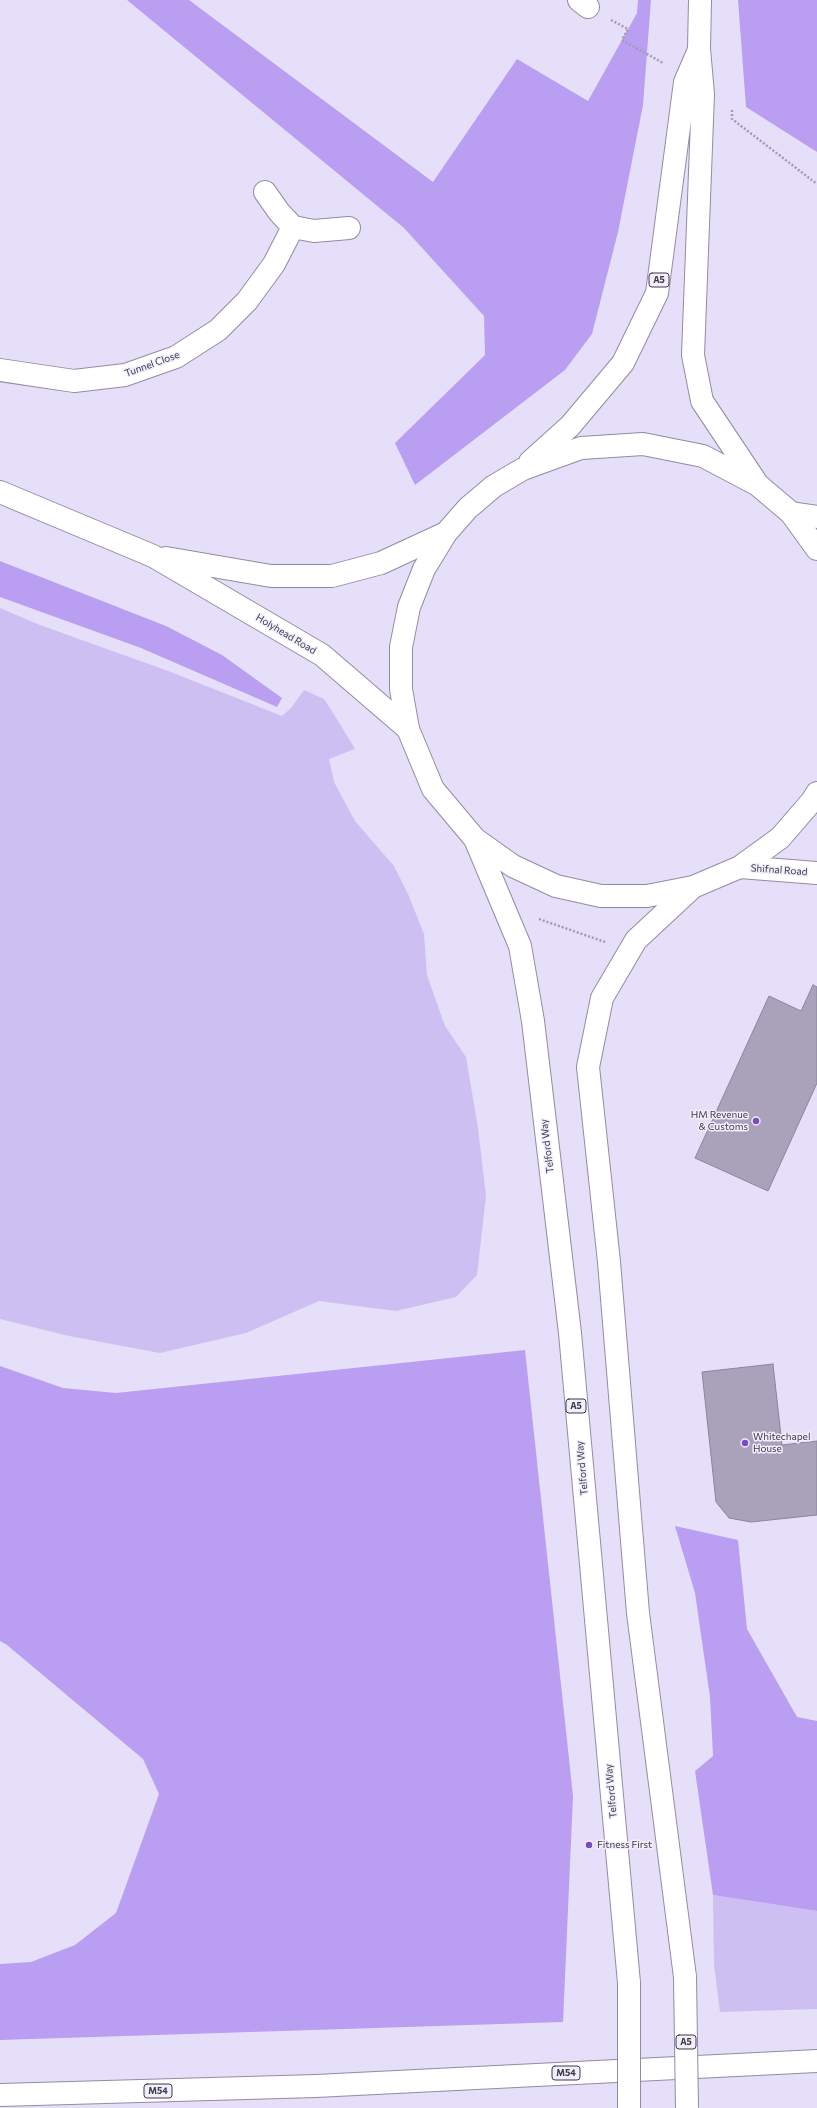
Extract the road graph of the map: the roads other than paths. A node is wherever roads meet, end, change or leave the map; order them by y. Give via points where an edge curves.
1 (700, 0) edge
2 (699, 49) junction
3 (265, 192) dead end
4 (293, 227) junction
5 (350, 228) dead end
6 (0, 370) edge
7 (523, 469) junction
8 (758, 485) junction
9 (0, 492) edge
10 (791, 513) junction
11 (817, 517) edge
12 (446, 534) junction
13 (817, 549) edge
14 (153, 556) junction
15 (408, 729) junction
16 (817, 793) edge
17 (475, 839) junction
18 (740, 867) junction
19 (817, 873) edge
20 (693, 887) junction
21 (817, 2061) edge
22 (0, 2095) edge
23 (629, 2108) edge
24 (687, 2108) edge

1 - 2 main road, A5
2 - 7 main road, A5 via 685,82 657,293 623,363 570,426
2 - 8 main road, A5 via 703,94 693,355 702,400
3 - 4 main road
4 - 5 main road via 314,231
4 - 6 main road, Tunnel Close via 274,264 247,301 218,330 176,357 125,375 74,381
7 - 8 main road via 581,448 643,444 704,456
7 - 12 main road via 494,486 468,508
8 - 10 main road
9 - 14 main road, Holyhead Road
10 - 11 main road
10 - 13 main road
12 - 14 main road, Holyhead Road via 381,563 332,576 271,576
12 - 15 main road via 424,569 409,607 401,647 401,689
14 - 15 main road, Holyhead Road via 322,655
15 - 17 main road via 433,789
16 - 18 main road via 780,838
17 - 20 main road via 513,866 556,886 593,894 647,896
17 - 23 main road, Telford Way / A5, bridge via 520,946 532,1021 570,1333 629,1983
18 - 19 main road, Shifnal Road
18 - 20 main road
20 - 24 main road, A5, bridge via 636,940 627,955 602,998 588,1066 609,1262 638,1613 685,1977
21 - 22 main road, M54 via 316,2086

